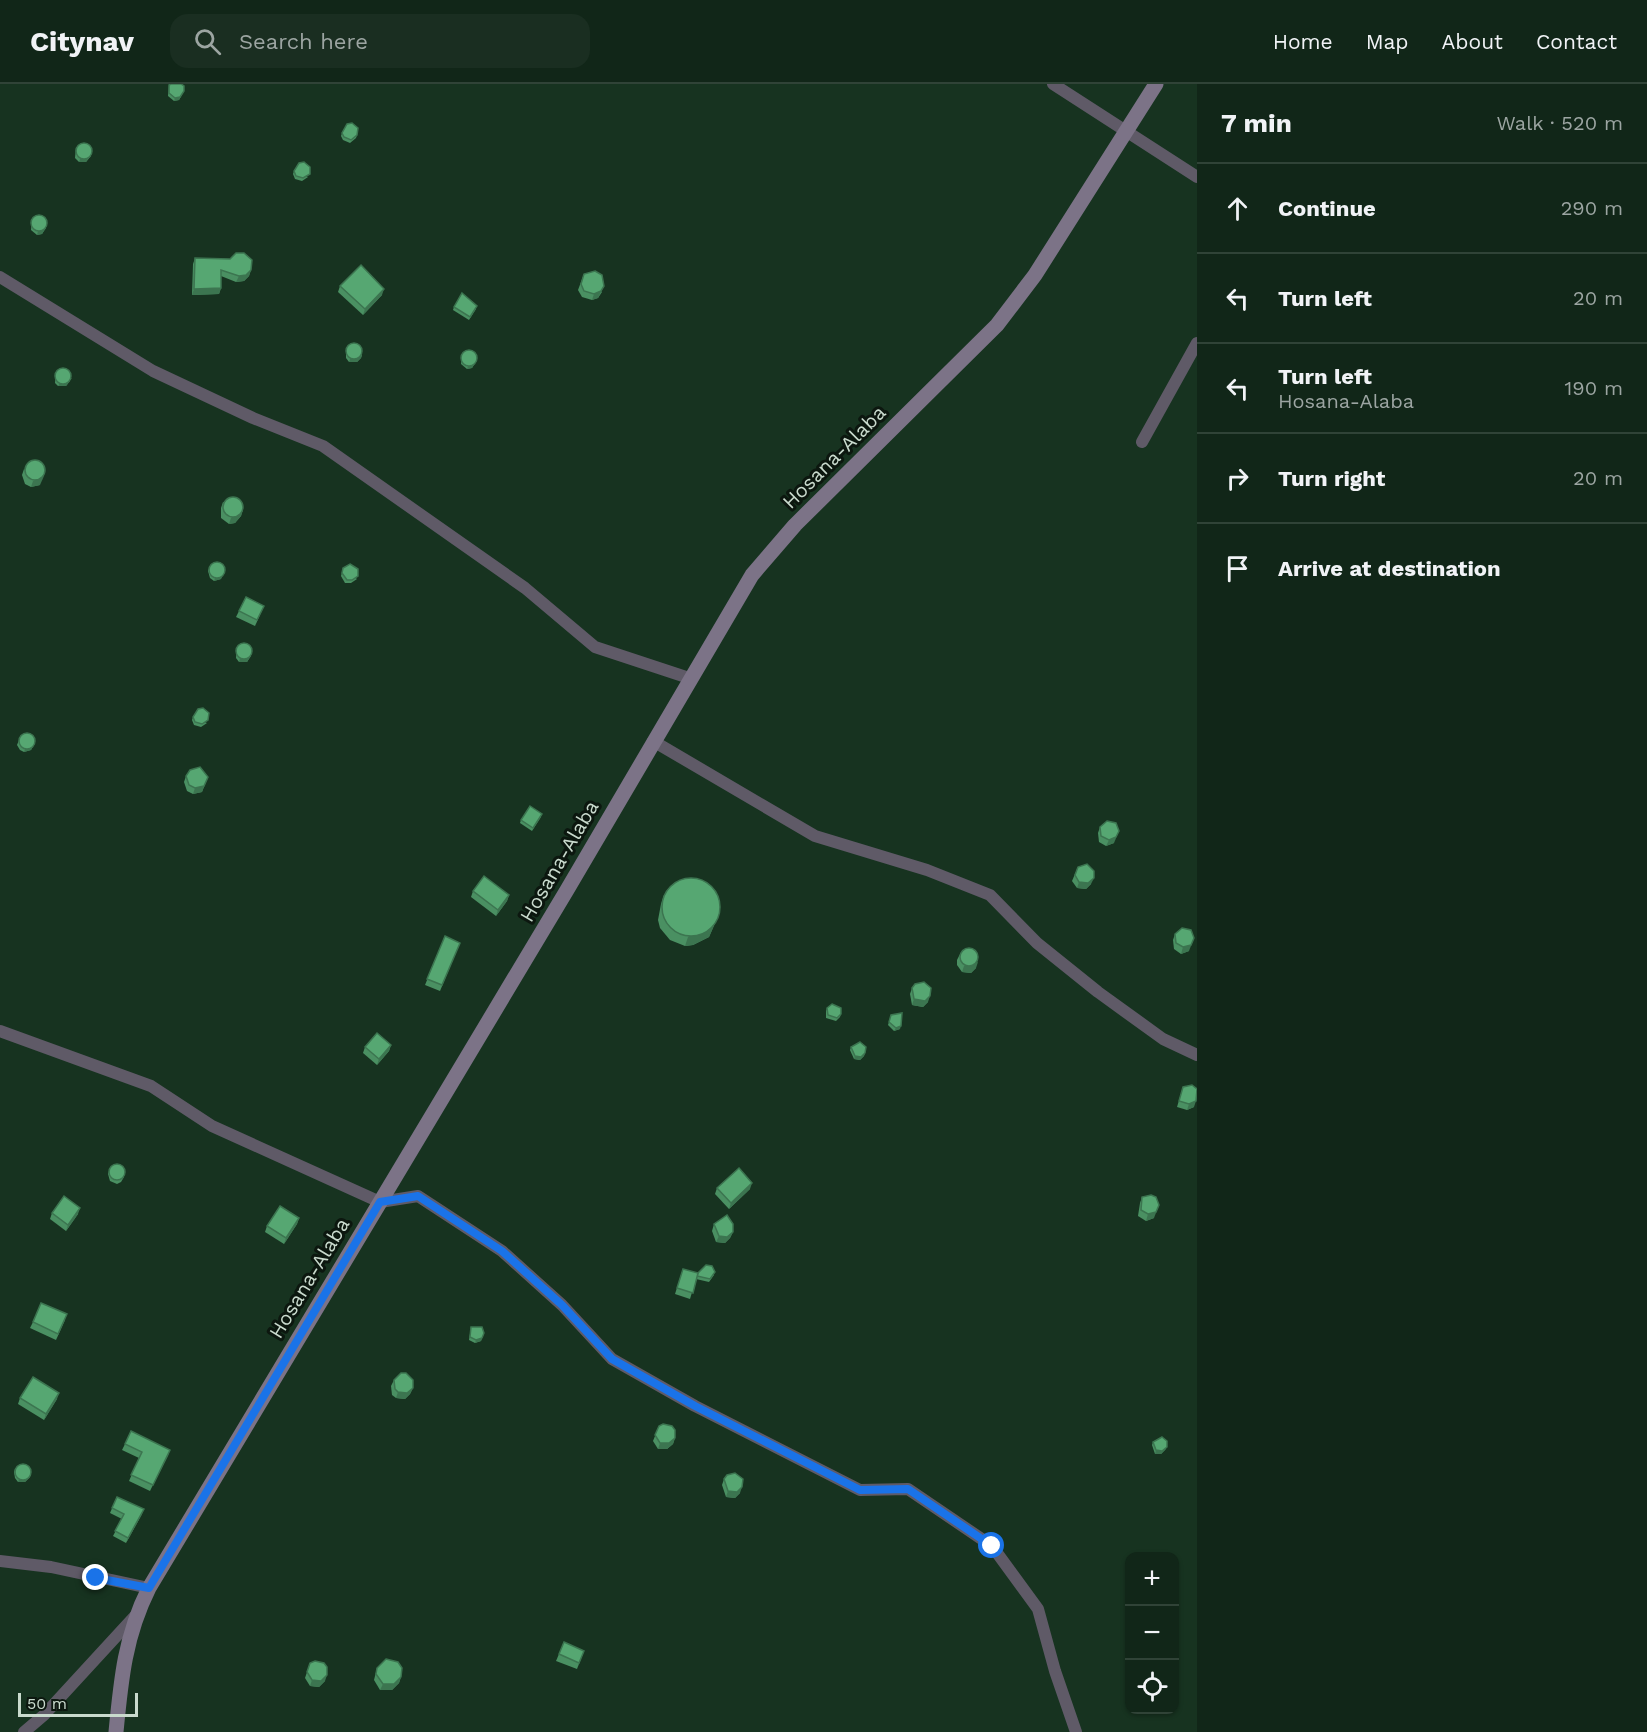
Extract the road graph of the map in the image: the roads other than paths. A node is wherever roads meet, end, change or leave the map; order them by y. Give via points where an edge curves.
1 (1053, 84) edge
2 (1156, 84) edge
3 (1125, 133) junction
4 (1197, 177) edge
5 (0, 277) edge
6 (1197, 343) edge
7 (1142, 442) dead end
8 (689, 678) junction
9 (653, 741) junction
10 (0, 1031) edge
11 (1197, 1055) edge
12 (380, 1202) junction
13 (0, 1561) edge
14 (149, 1588) junction
15 (135, 1616) junction
16 (24, 1732) edge
17 (116, 1732) edge
18 (1076, 1732) edge

1 - 3 street
2 - 3 main road, Hosana-Alaba
3 - 4 street
3 - 8 main road, Hosana-Alaba via 1035,275 997,325 795,525 752,575
5 - 8 street via 153,371 323,446 525,588 595,647
6 - 7 street
8 - 9 main road, Hosana-Alaba
9 - 11 street via 815,836 990,894 1037,943 1098,992 1163,1039
9 - 12 main road, Hosana-Alaba
10 - 12 street via 151,1086 212,1126
12 - 14 main road, Hosana-Alaba
12 - 18 street via 418,1196 502,1251 562,1305 612,1359 860,1490 908,1489 992,1546 1038,1609
13 - 14 street via 51,1567
14 - 15 main road, Hosana-Alaba
15 - 16 street
15 - 17 main road, Hosana-Alaba via 123,1661

